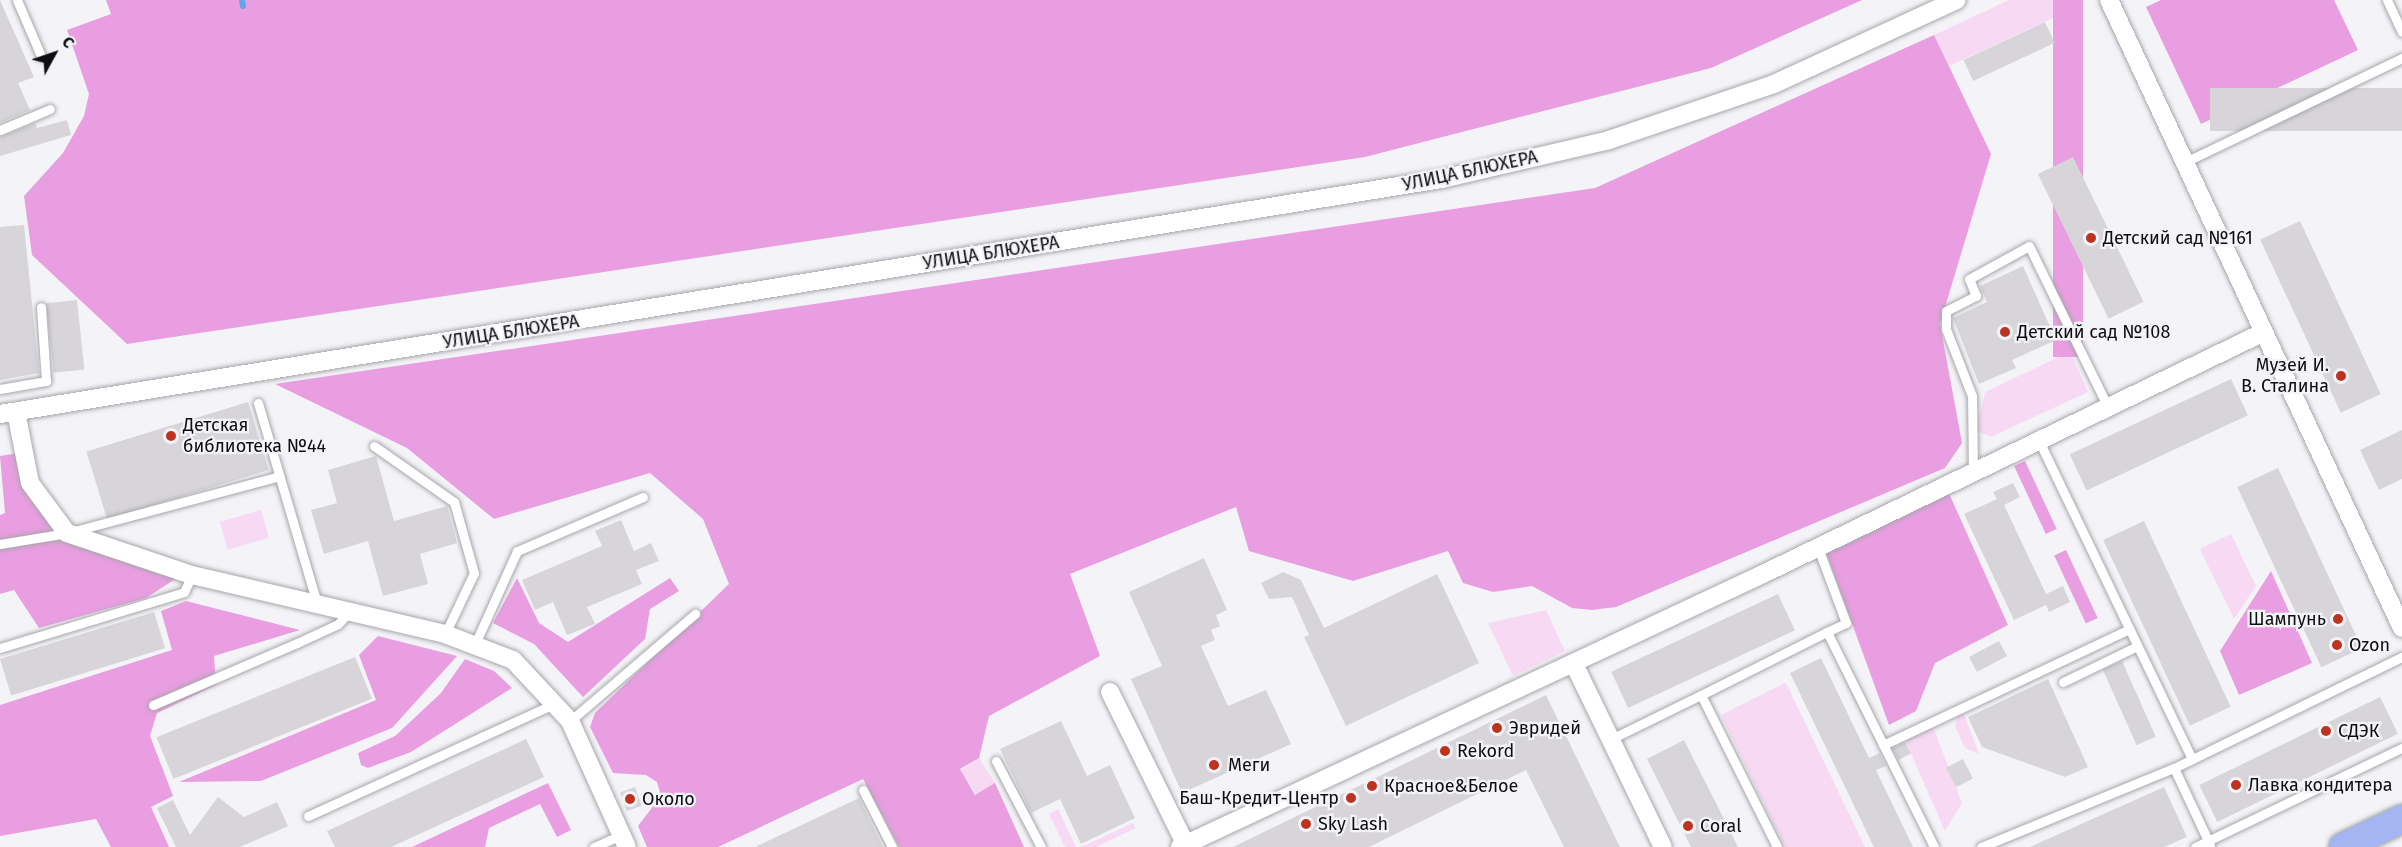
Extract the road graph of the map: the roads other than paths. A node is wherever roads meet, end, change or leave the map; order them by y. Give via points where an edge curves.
1 (17, 0) edge
2 (1957, 0) edge
3 (2109, 0) edge
4 (2387, 0) edge
5 (2402, 32) edge
6 (41, 56) dead end
7 (2402, 58) edge
8 (50, 109) dead end
9 (0, 130) edge
10 (2185, 162) junction
11 (41, 306) dead end
12 (2264, 332) junction
13 (0, 389) edge
14 (258, 403) dead end
15 (2108, 407) junction
16 (8, 413) edge
17 (2039, 441) junction
18 (374, 446) dead end
19 (1973, 473) junction
20 (280, 476) junction
21 (642, 497) dead end
22 (67, 533) junction
23 (0, 544) edge
24 (1818, 548) junction
25 (192, 575) junction
26 (317, 603) junction
27 (349, 612) junction
28 (695, 614) dead end
29 (2402, 628) edge
30 (2129, 629) junction
31 (1827, 632) junction
32 (445, 634) junction
33 (475, 644) junction
34 (2137, 646) junction
35 (0, 648) edge
36 (2402, 657) edge
37 (1574, 664) junction
38 (2063, 682) dead end
39 (1110, 692) dead end
40 (1701, 695) junction
41 (554, 704) junction
42 (153, 705) dead end
43 (570, 721) junction
44 (1611, 739) junction
45 (1883, 745) junction
46 (2402, 748) edge
47 (2192, 759) junction
48 (996, 761) dead end
49 (2174, 768) junction
50 (863, 790) dead end
51 (308, 816) dead end
52 (2402, 819) edge
53 (624, 841) edge
54 (2210, 844) edge
55 (1184, 846) edge
56 (594, 847) edge
57 (892, 847) edge
58 (1041, 847) edge
59 (1664, 847) edge
60 (1777, 847) edge
61 (1934, 847) edge
62 (1981, 847) edge
63 (2195, 847) edge
64 (2343, 847) edge

1 - 6 lane
2 - 16 street, УЛИЦА БЛЮХЕРА via 1774,84 1609,140 1442,179
3 - 10 street
4 - 5 lane
7 - 10 lane
8 - 9 lane
10 - 12 street
11 - 13 lane via 46,381
12 - 15 street
12 - 29 street
14 - 20 lane
15 - 17 street
15 - 19 lane via 2030,246 1969,279 1976,296 1946,311 1946,329 1972,396
16 - 22 street via 30,483
17 - 19 street
17 - 30 lane
18 - 32 lane via 454,501 474,573
19 - 24 street
20 - 22 lane
20 - 26 lane
21 - 33 lane via 517,551
22 - 23 lane
22 - 25 street
24 - 31 lane via 1846,622
24 - 37 street
25 - 26 street
25 - 35 lane via 184,592
26 - 27 street
27 - 32 street
27 - 42 lane via 317,634
28 - 43 lane
30 - 34 lane
30 - 45 lane
31 - 40 lane
31 - 45 lane
32 - 33 street
33 - 41 street via 513,660
34 - 38 lane
34 - 47 lane
36 - 47 lane
37 - 44 street
37 - 55 street
39 - 55 street
40 - 44 lane
40 - 60 lane
41 - 43 street
41 - 51 lane
43 - 53 street
44 - 59 street
45 - 61 lane
46 - 54 lane
47 - 49 lane
48 - 58 lane
49 - 54 lane
49 - 62 lane
50 - 57 lane
52 - 64 main road
53 - 56 lane
54 - 63 lane

